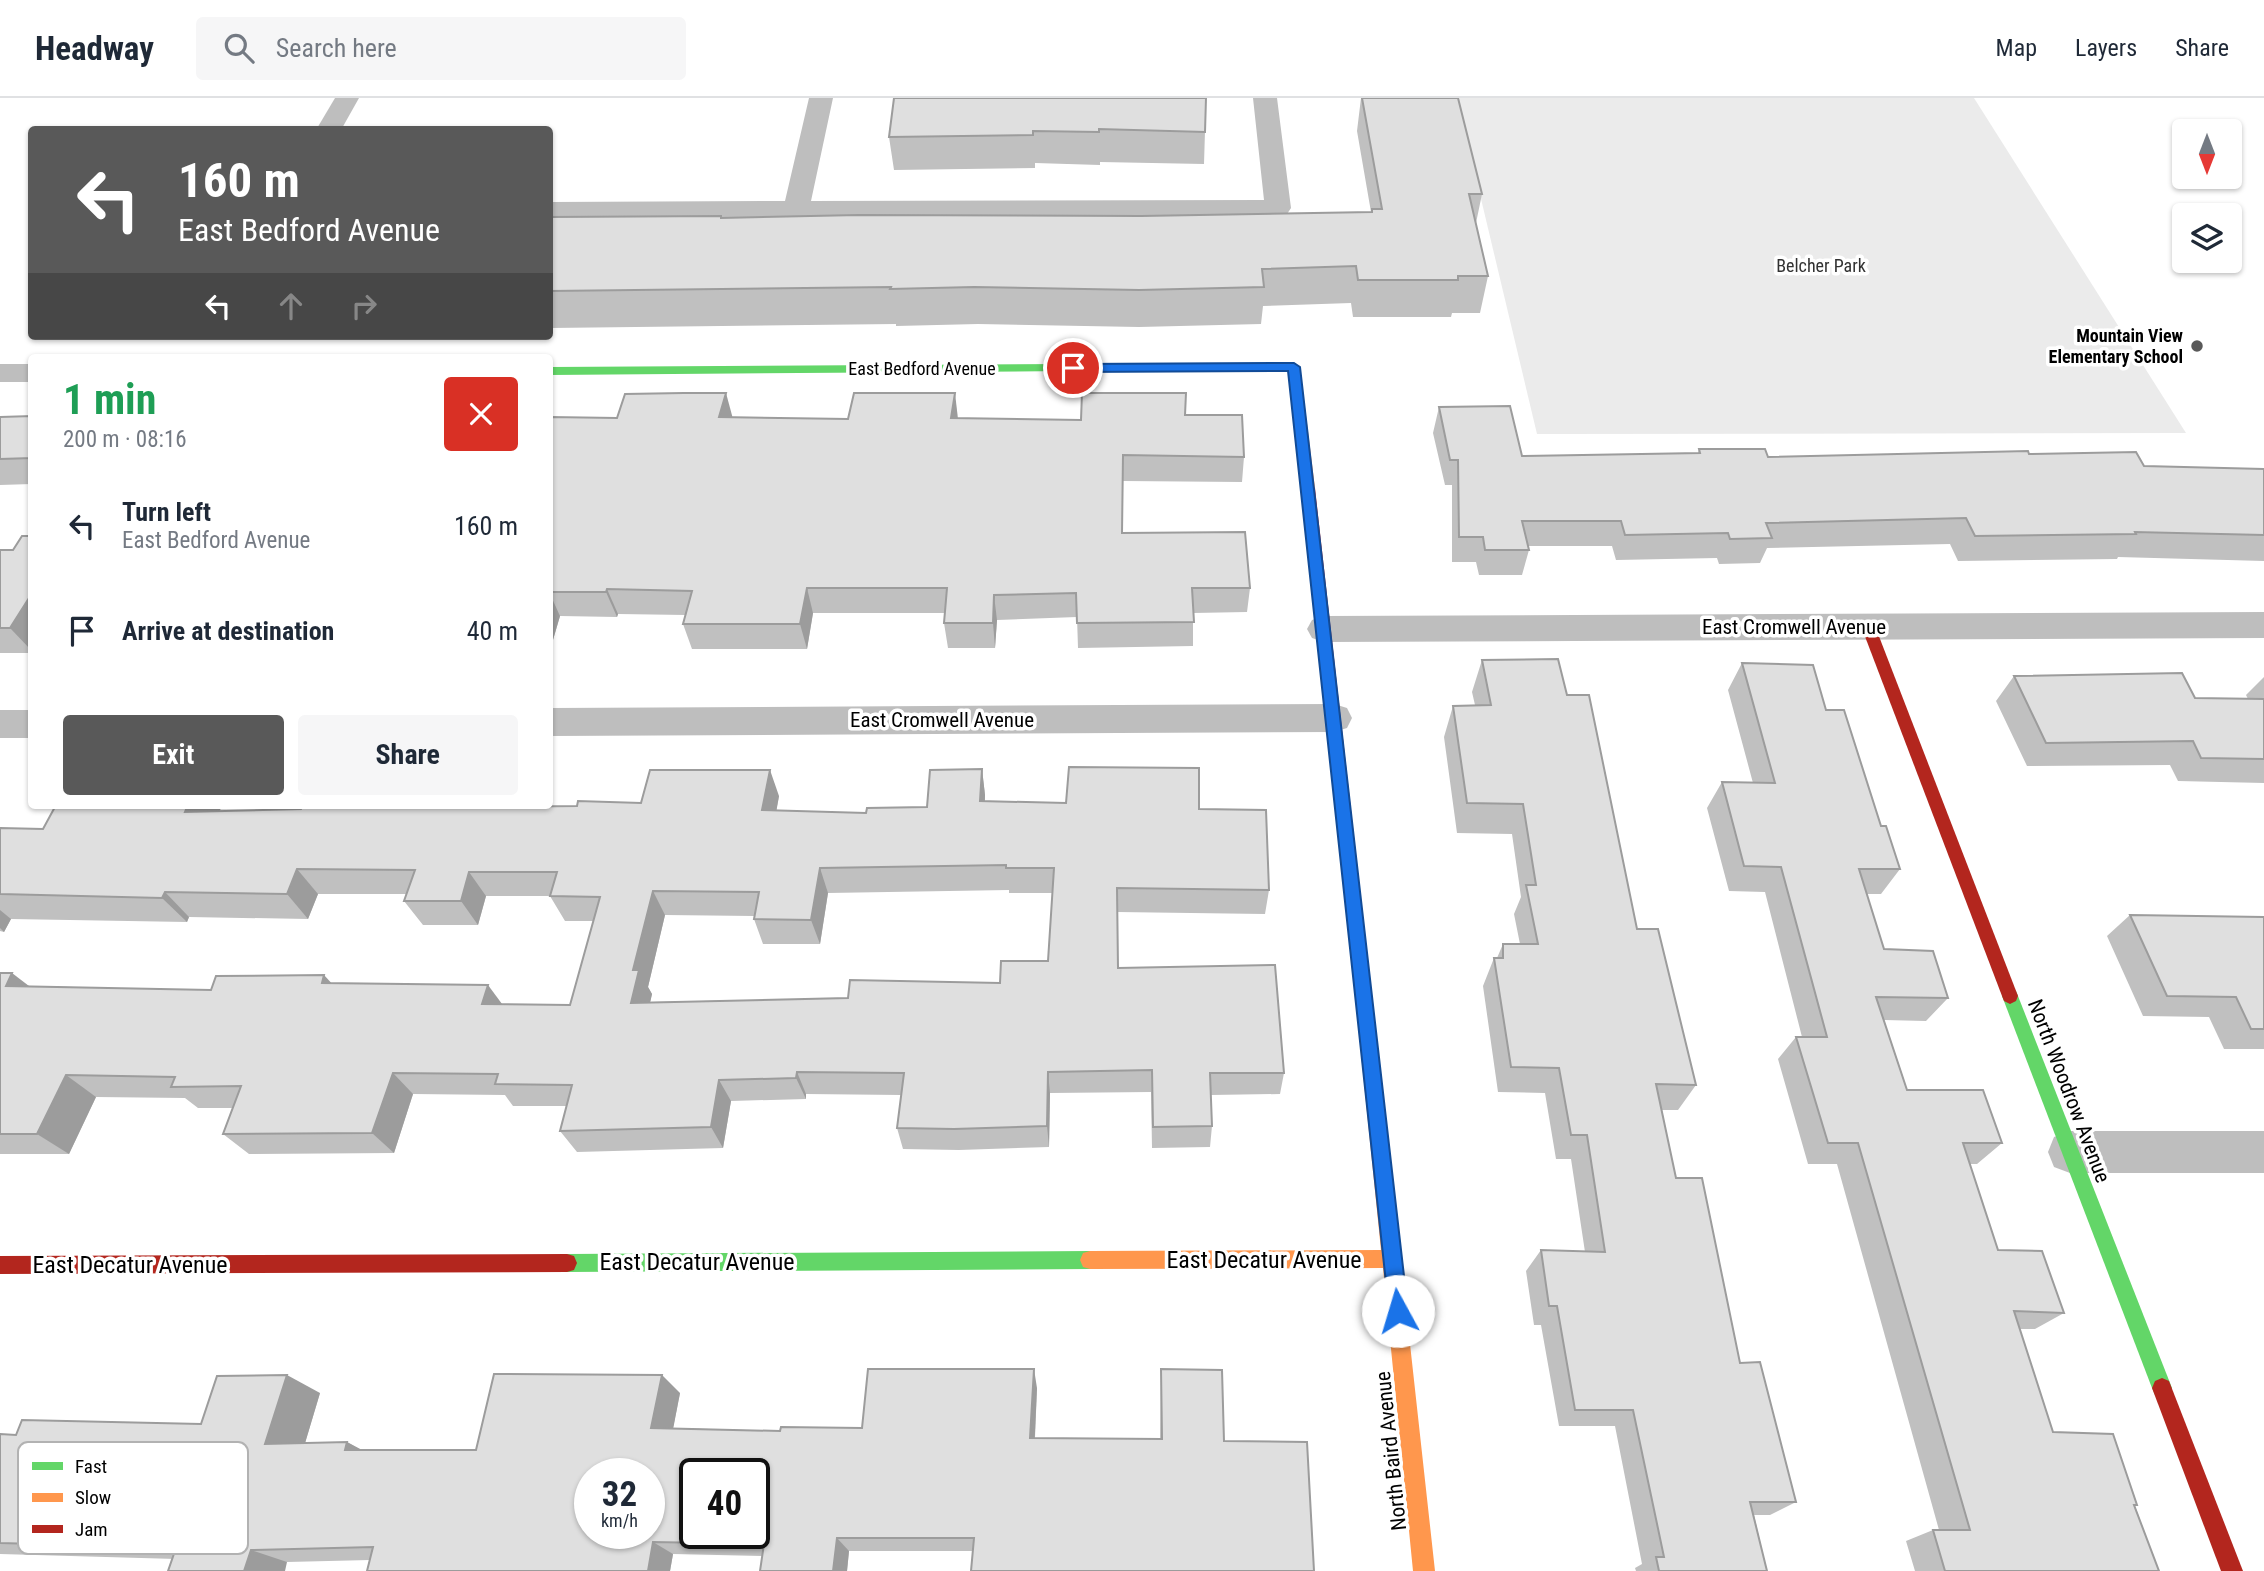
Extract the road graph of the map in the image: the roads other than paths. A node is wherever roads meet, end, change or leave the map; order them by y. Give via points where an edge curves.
1 (347, 98) edge
2 (821, 98) edge
3 (1265, 98) edge
4 (330, 126) edge
5 (796, 209) junction
6 (553, 211) edge
7 (1294, 367) joint
8 (553, 370) edge
9 (0, 373) edge
10 (28, 373) edge
11 (2264, 625) edge
12 (1868, 626) junction
13 (1324, 629) junction
14 (1334, 718) junction
15 (553, 722) edge
16 (0, 724) edge
17 (28, 724) edge
18 (2070, 1152) junction
19 (2264, 1152) edge
20 (1393, 1259) junction
21 (0, 1265) edge
22 (1424, 1571) edge
23 (2231, 1571) edge

1 - 4 street
2 - 5 street
3 - 5 street via 1278,208
5 - 6 street
7 - 8 street, East Bedford Avenue
7 - 13 street, North Baird Avenue
9 - 10 street
11 - 12 street, East Cromwell Avenue
12 - 13 street, East Cromwell Avenue
12 - 18 street, North Woodrow Avenue
13 - 14 street, North Baird Avenue
14 - 15 street, East Cromwell Avenue
14 - 20 street, North Baird Avenue
16 - 17 street
18 - 19 street
18 - 23 street, North Woodrow Avenue
20 - 21 street, East Decatur Avenue
20 - 22 street, North Baird Avenue

